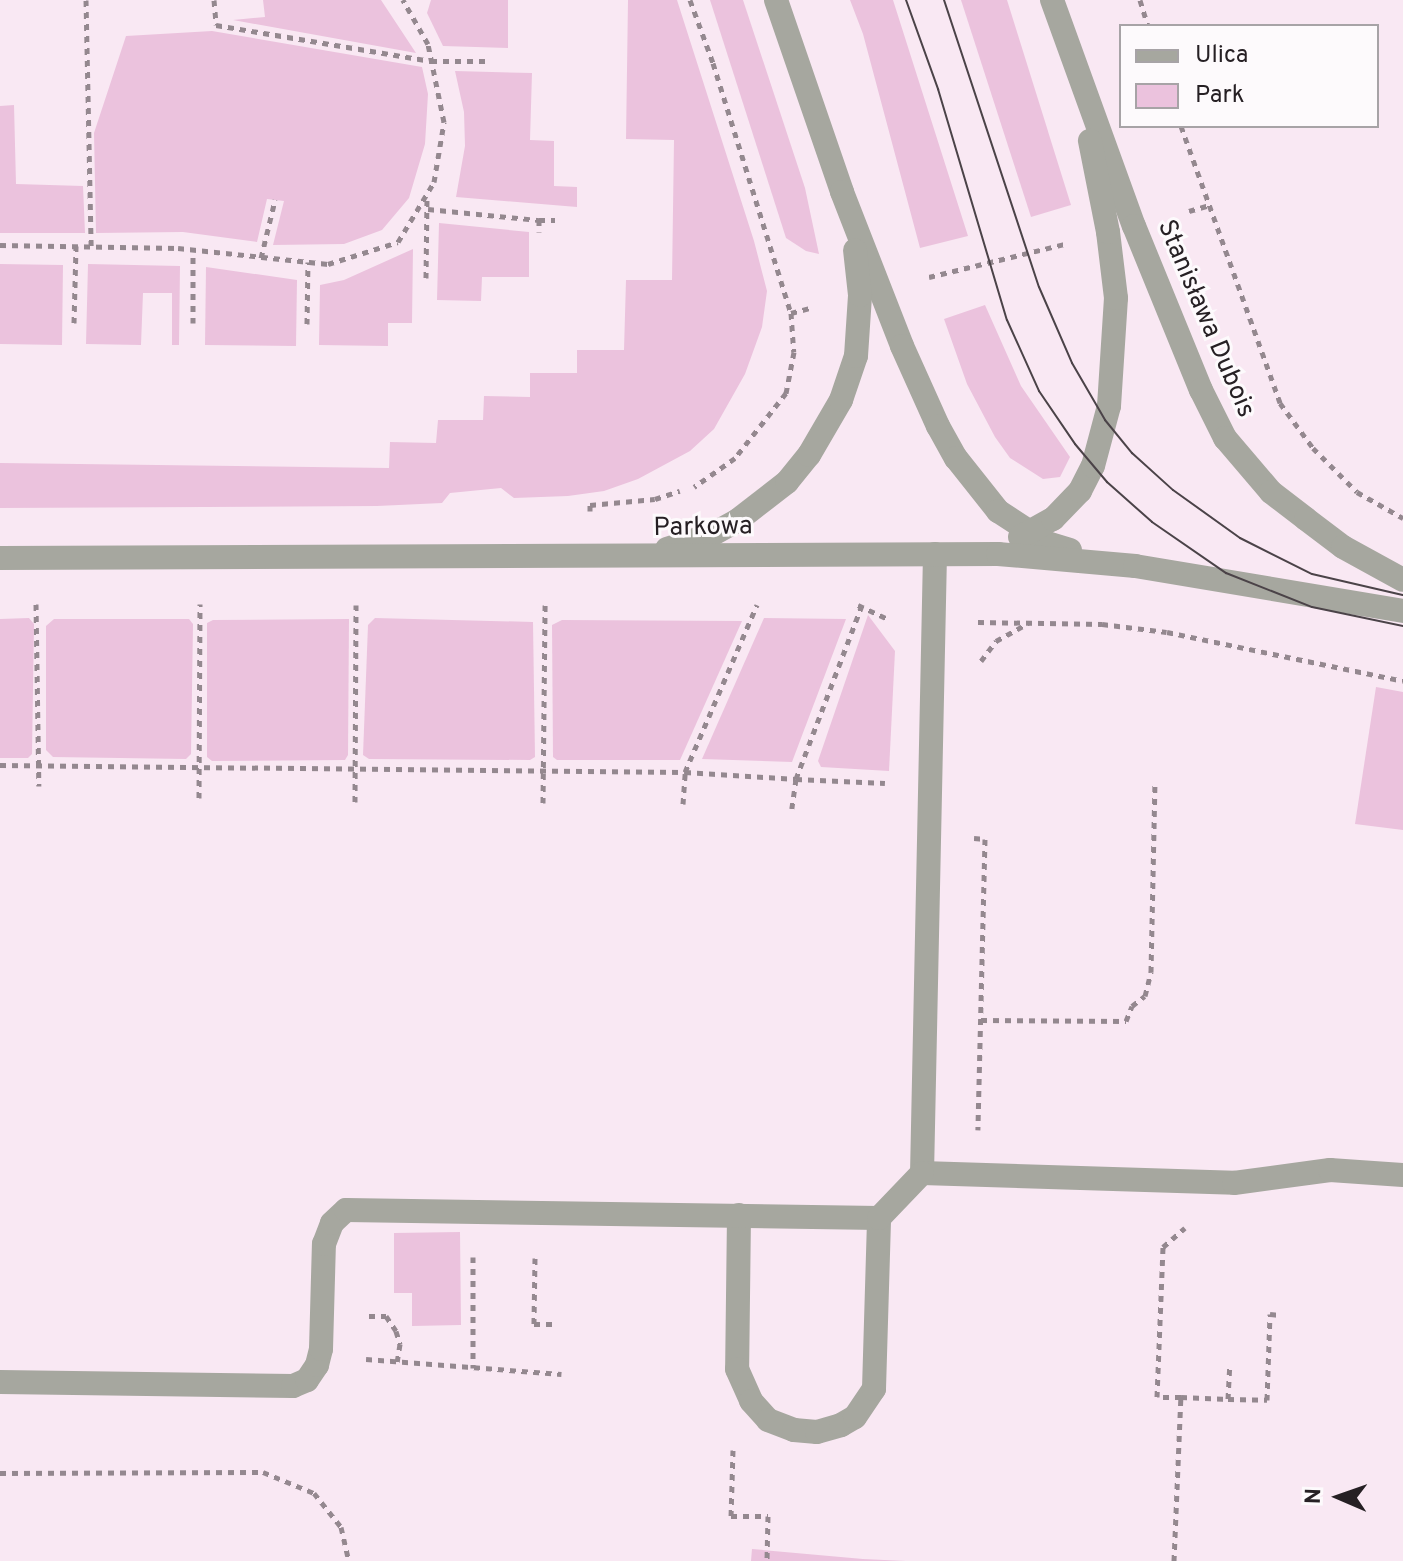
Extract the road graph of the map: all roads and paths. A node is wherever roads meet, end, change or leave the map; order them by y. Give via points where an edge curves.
1 (86, 0) edge
2 (214, 0) edge
3 (403, 0) edge
4 (690, 0) edge
5 (776, 0) edge
6 (1052, 0) edge
7 (1140, 0) edge
8 (1147, 24) edge
9 (1072, 52) junction
10 (431, 61) junction
11 (486, 61) dead end
12 (1182, 128) edge
13 (842, 192) junction
14 (427, 193) junction
15 (275, 200) dead end
16 (1208, 206) junction
17 (428, 209) junction
18 (1189, 211) dead end
19 (539, 220) junction
20 (555, 220) dead end
21 (539, 232) dead end
22 (1068, 243) dead end
23 (0, 245) edge
24 (76, 246) junction
25 (91, 246) junction
26 (193, 249) junction
27 (261, 258) junction
28 (308, 262) junction
29 (929, 277) dead end
30 (426, 278) dead end
31 (74, 323) dead end
32 (193, 323) dead end
33 (307, 324) dead end
34 (590, 514) dead end
35 (1403, 518) edge
36 (1030, 533) junction
37 (935, 554) junction
38 (621, 557) junction
39 (0, 558) edge
40 (1135, 566) junction
41 (1403, 580) edge
42 (36, 604) dead end
43 (200, 604) dead end
44 (356, 605) dead end
45 (545, 605) dead end
46 (742, 605) dead end
47 (757, 605) junction
48 (772, 605) dead end
49 (847, 605) dead end
50 (862, 605) junction
51 (1403, 611) edge
52 (1032, 621) junction
53 (934, 622) junction
54 (979, 664) dead end
55 (1403, 681) edge
56 (0, 765) edge
57 (37, 765) junction
58 (199, 768) junction
59 (355, 768) junction
60 (543, 770) junction
61 (685, 772) junction
62 (796, 779) junction
63 (898, 783) dead end
64 (1155, 783) dead end
65 (39, 786) dead end
66 (199, 798) dead end
67 (355, 802) dead end
68 (543, 803) dead end
69 (683, 804) dead end
70 (792, 809) dead end
71 (967, 837) dead end
72 (981, 1020) junction
73 (922, 1173) junction
74 (976, 1175) junction
75 (1403, 1175) edge
76 (473, 1210) junction
77 (536, 1212) junction
78 (739, 1215) junction
79 (879, 1218) junction
80 (1186, 1227) dead end
81 (1280, 1315) dead end
82 (552, 1324) dead end
83 (320, 1354) junction
84 (349, 1357) junction
85 (397, 1362) junction
86 (1230, 1364) dead end
87 (473, 1368) junction
88 (561, 1374) dead end
89 (0, 1382) edge
90 (1181, 1397) junction
91 (1228, 1399) junction
92 (751, 1401) junction
93 (0, 1473) edge
94 (349, 1561) edge
95 (767, 1561) edge
96 (1174, 1561) edge

1 - 25 path
2 - 10 path via 216,25
3 - 10 path via 428,44
4 - 34 path via 791,313 794,352 786,393 735,458 694,487 655,499 590,505
5 - 13 street
6 - 9 street, Stanisława Dubois
7 - 8 path
9 - 36 street, Stanisława Dubois via 1108,232 1116,298 1113,371 1100,442 1087,478 1070,504
9 - 41 street, Stanisława Dubois via 1134,226 1225,438 1271,492 1343,547
10 - 11 path
10 - 14 path via 444,122 434,182
12 - 16 path
13 - 36 street via 938,426 998,511
13 - 38 street via 858,266 860,324 850,377 809,455 764,502 713,534 682,546
14 - 17 path
14 - 28 path via 398,242 328,264
15 - 27 path
16 - 18 path
16 - 35 path via 1280,403 1313,448 1357,492
17 - 19 path
17 - 30 path
19 - 20 path
19 - 21 path
22 - 29 path
23 - 24 path
24 - 25 path
24 - 31 path
25 - 26 path
26 - 27 path
26 - 32 path
27 - 28 path
28 - 33 path
36 - 37 street, Stanisława Dubois via 998,545
36 - 40 street via 1073,551
37 - 38 street, Parkowa
37 - 40 street, Parkowa
37 - 53 street
38 - 39 street, Parkowa
40 - 51 street, Parkowa
42 - 57 path
43 - 58 path
44 - 59 path
45 - 60 path
46 - 47 path
47 - 48 path
47 - 61 path
49 - 50 path
50 - 53 path via 893,622
50 - 62 path
52 - 53 path
52 - 54 path via 996,641
52 - 55 path via 1167,632
53 - 73 street
56 - 57 path
57 - 58 path
57 - 65 path
58 - 59 path
58 - 66 path
59 - 60 path
59 - 67 path
60 - 61 path
60 - 68 path
61 - 62 path
61 - 69 path
62 - 63 path
62 - 70 path
64 - 72 path via 1151,972 1145,996 1132,1006 1126,1021
71 - 72 path via 985,839
72 - 74 path
73 - 74 street
73 - 79 street
74 - 75 street via 1234,1183 1330,1170
76 - 77 street
76 - 83 street via 346,1210 332,1223 324,1244
76 - 87 path
77 - 78 street
77 - 82 path via 534,1324
78 - 79 street
78 - 92 street via 735,1352
79 - 92 street via 874,1389 867,1403 841,1425 817,1432 768,1420
80 - 90 path via 1163,1247 1157,1397
81 - 91 path via 1270,1314 1267,1400
83 - 84 path
83 - 89 street via 307,1380 293,1386
84 - 85 path
84 - 85 path via 354,1329 374,1314 386,1316 396,1331
85 - 87 path
86 - 91 path
87 - 88 path
90 - 91 path
90 - 96 path
92 - 95 path via 734,1413 731,1516 768,1516
93 - 94 path via 263,1472 314,1493 341,1527

